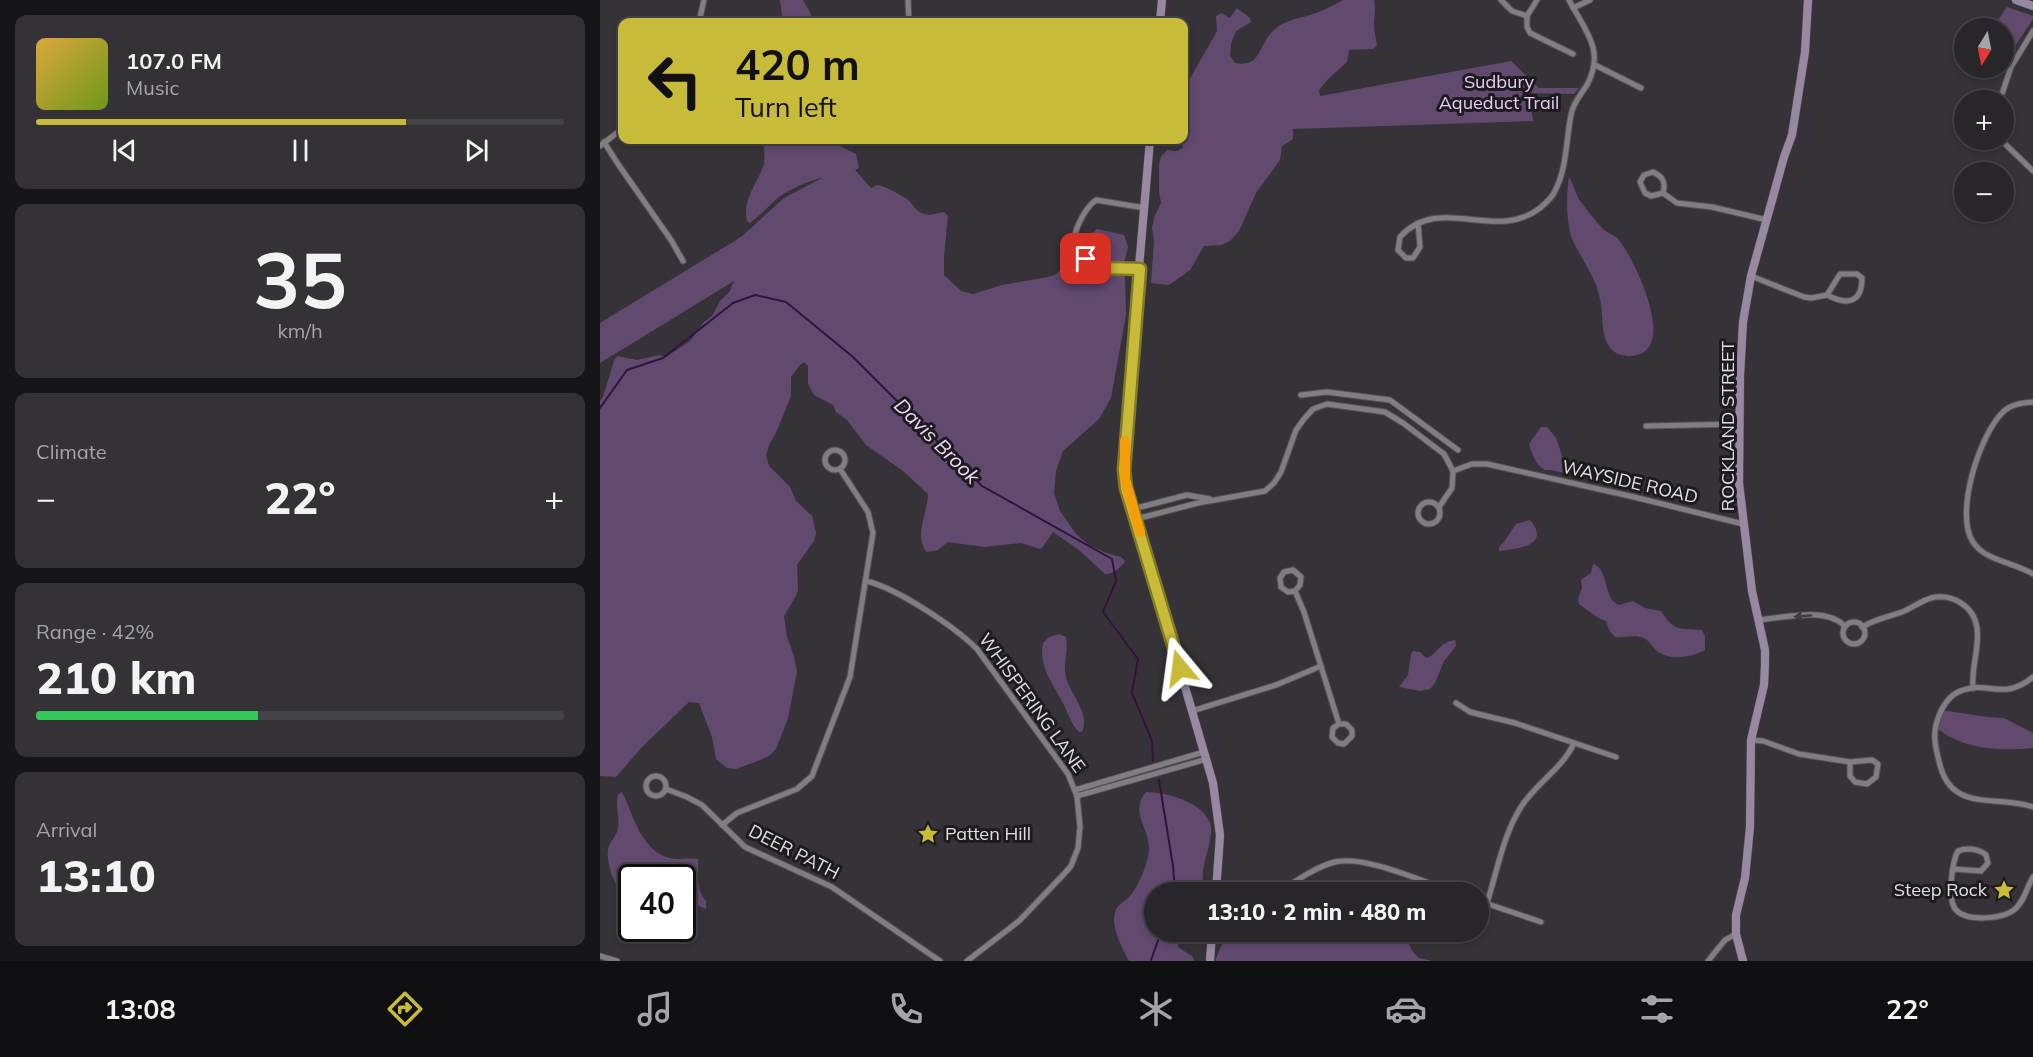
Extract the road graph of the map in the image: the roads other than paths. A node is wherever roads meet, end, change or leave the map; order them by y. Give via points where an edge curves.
1 (704, 0) edge
2 (908, 0) edge
3 (1162, 0) edge
4 (1501, 0) edge
5 (1537, 0) edge
6 (1569, 0) edge
7 (1590, 0) edge
8 (1809, 0) edge
9 (2016, 0) edge
10 (2033, 6) edge
11 (1573, 8) junction
12 (1527, 16) junction
13 (700, 18) edge
14 (909, 18) edge
15 (1160, 18) edge
16 (2033, 31) edge
17 (1573, 54) dead end
18 (1595, 65) junction
19 (1641, 88) dead end
20 (2003, 90) edge
21 (618, 132) edge
22 (602, 144) edge
23 (1150, 144) edge
24 (2011, 150) edge
25 (2033, 171) edge
26 (1663, 193) junction
27 (1145, 208) junction
28 (1767, 220) junction
29 (1418, 223) junction
30 (683, 261) dead end
31 (1140, 269) junction
32 (1751, 276) junction
33 (1827, 295) junction
34 (1319, 393) junction
35 (1301, 395) dead end
36 (1390, 400) junction
37 (2033, 402) edge
38 (1320, 406) junction
39 (1385, 412) junction
40 (1740, 424) junction
41 (1646, 426) dead end
42 (1432, 429) junction
43 (1424, 439) junction
44 (1458, 450) dead end
45 (840, 469) dead end
46 (1453, 471) junction
47 (1214, 500) junction
48 (1439, 507) junction
49 (1133, 509) junction
50 (1136, 519) junction
51 (1743, 524) junction
52 (2033, 574) edge
53 (866, 581) junction
54 (1295, 591) junction
55 (1758, 620) junction
56 (1845, 626) junction
57 (1863, 627) junction
58 (1321, 666) junction
59 (2033, 677) edge
60 (1973, 688) junction
61 (1456, 703) dead end
62 (1192, 711) junction
63 (1339, 724) junction
64 (1751, 740) junction
65 (1574, 743) junction
66 (1205, 755) junction
67 (1616, 757) dead end
68 (1850, 762) junction
69 (666, 789) dead end
70 (1076, 793) junction
71 (2033, 807) edge
72 (722, 825) junction
73 (1953, 870) junction
74 (2033, 877) edge
75 (1217, 882) edge
76 (1295, 882) edge
77 (1424, 882) edge
78 (1489, 897) edge
79 (1489, 904) edge
80 (1541, 922) dead end
81 (1736, 934) junction
82 (1211, 942) edge
83 (600, 956) edge
84 (617, 961) edge
85 (940, 961) edge
86 (968, 961) edge
87 (1210, 961) edge
88 (1708, 961) edge
89 (1743, 961) edge

1 - 13 street
2 - 14 street
3 - 15 street
4 - 12 street via 1512,11
5 - 12 street
6 - 11 street
7 - 11 street
8 - 28 street, ROCKLAND STREET via 1792,135
9 - 10 street
11 - 18 street via 1588,32
12 - 17 street via 1530,33
16 - 20 street via 2011,66
18 - 19 street
18 - 29 street via 1571,111 1560,179 1547,202 1518,220 1496,223 1443,217
21 - 22 street
22 - 30 street
23 - 27 street
24 - 25 street
26 - 26 street via 1664,181 1660,176 1653,172 1644,175 1640,182 1645,193
26 - 28 street via 1677,202
27 - 31 street
27 - 31 street via 1096,200 1073,239 1074,250 1104,268
28 - 32 street, ROCKLAND STREET
29 - 29 street via 1400,237 1398,250 1406,258 1413,258 1420,247
31 - 49 street via 1123,461
32 - 33 street via 1804,297
32 - 40 street, ROCKLAND STREET via 1743,322
33 - 33 street via 1840,274 1857,274 1862,278 1862,291 1849,302
34 - 35 street
34 - 36 street
34 - 38 street
36 - 39 street
36 - 42 street
37 - 52 street via 2016,404 2001,413 1978,457 1965,518 1970,536 1982,552
38 - 39 street
38 - 47 street via 1296,430 1282,470 1265,491
39 - 43 street
40 - 41 street
40 - 51 street, ROCKLAND STREET
42 - 43 street
42 - 44 street
43 - 46 street via 1444,454
45 - 53 street via 872,526
46 - 48 street via 1452,488
46 - 51 street, WAYSIDE ROAD via 1472,464 1487,464
47 - 49 street via 1187,495
47 - 50 street
48 - 48 street via 1433,502 1423,504 1418,514 1421,520 1431,524 1438,521
49 - 50 street
50 - 62 street
51 - 55 street, ROCKLAND STREET
53 - 70 street, WHISPERING LANE via 884,586 969,641 1059,760
53 - 72 street via 848,686 812,776 798,789 737,813
54 - 54 street via 1300,577 1293,570 1284,572 1281,587
54 - 58 street
56 -> 55 street via 1836,618 1822,615
55 - 64 street, ROCKLAND STREET via 1765,650 1765,677
56 - 57 street via 1856,622
56 - 57 street via 1843,636 1852,643 1862,640
57 - 60 street via 1931,598 1946,597 1960,602 1971,612 1977,630
58 - 62 street via 1276,685
58 - 63 street
59 - 60 street via 2004,690
60 - 71 street via 1954,695 1942,708 1936,726 1935,740 1945,781 1961,795
61 - 65 street via 1470,712
62 - 66 street
63 - 63 street via 1352,730 1346,743 1338,743 1332,737 1333,728
64 - 68 street via 1791,753
64 - 81 street, ROCKLAND STREET via 1750,827
65 - 67 street
65 - 78 street via 1517,814
66 - 70 street
66 - 75 street via 1220,824
68 - 68 street via 1876,761 1876,777 1867,784 1855,782 1850,776
69 - 72 street, DEER PATH via 702,805
70 - 86 street, WHISPERING LANE via 1079,838 1071,866 1018,923
72 - 85 street, DEER PATH via 745,847 832,887
73 - 73 street via 1960,850 1980,851 1987,858 1987,866 1981,871
73 - 74 street via 1954,908 1964,915 1982,917 1998,917 2014,910
76 - 77 street via 1320,867 1352,861
79 - 80 street
81 - 88 street via 1725,940
81 - 89 street, ROCKLAND STREET
82 - 87 street
83 - 84 street

